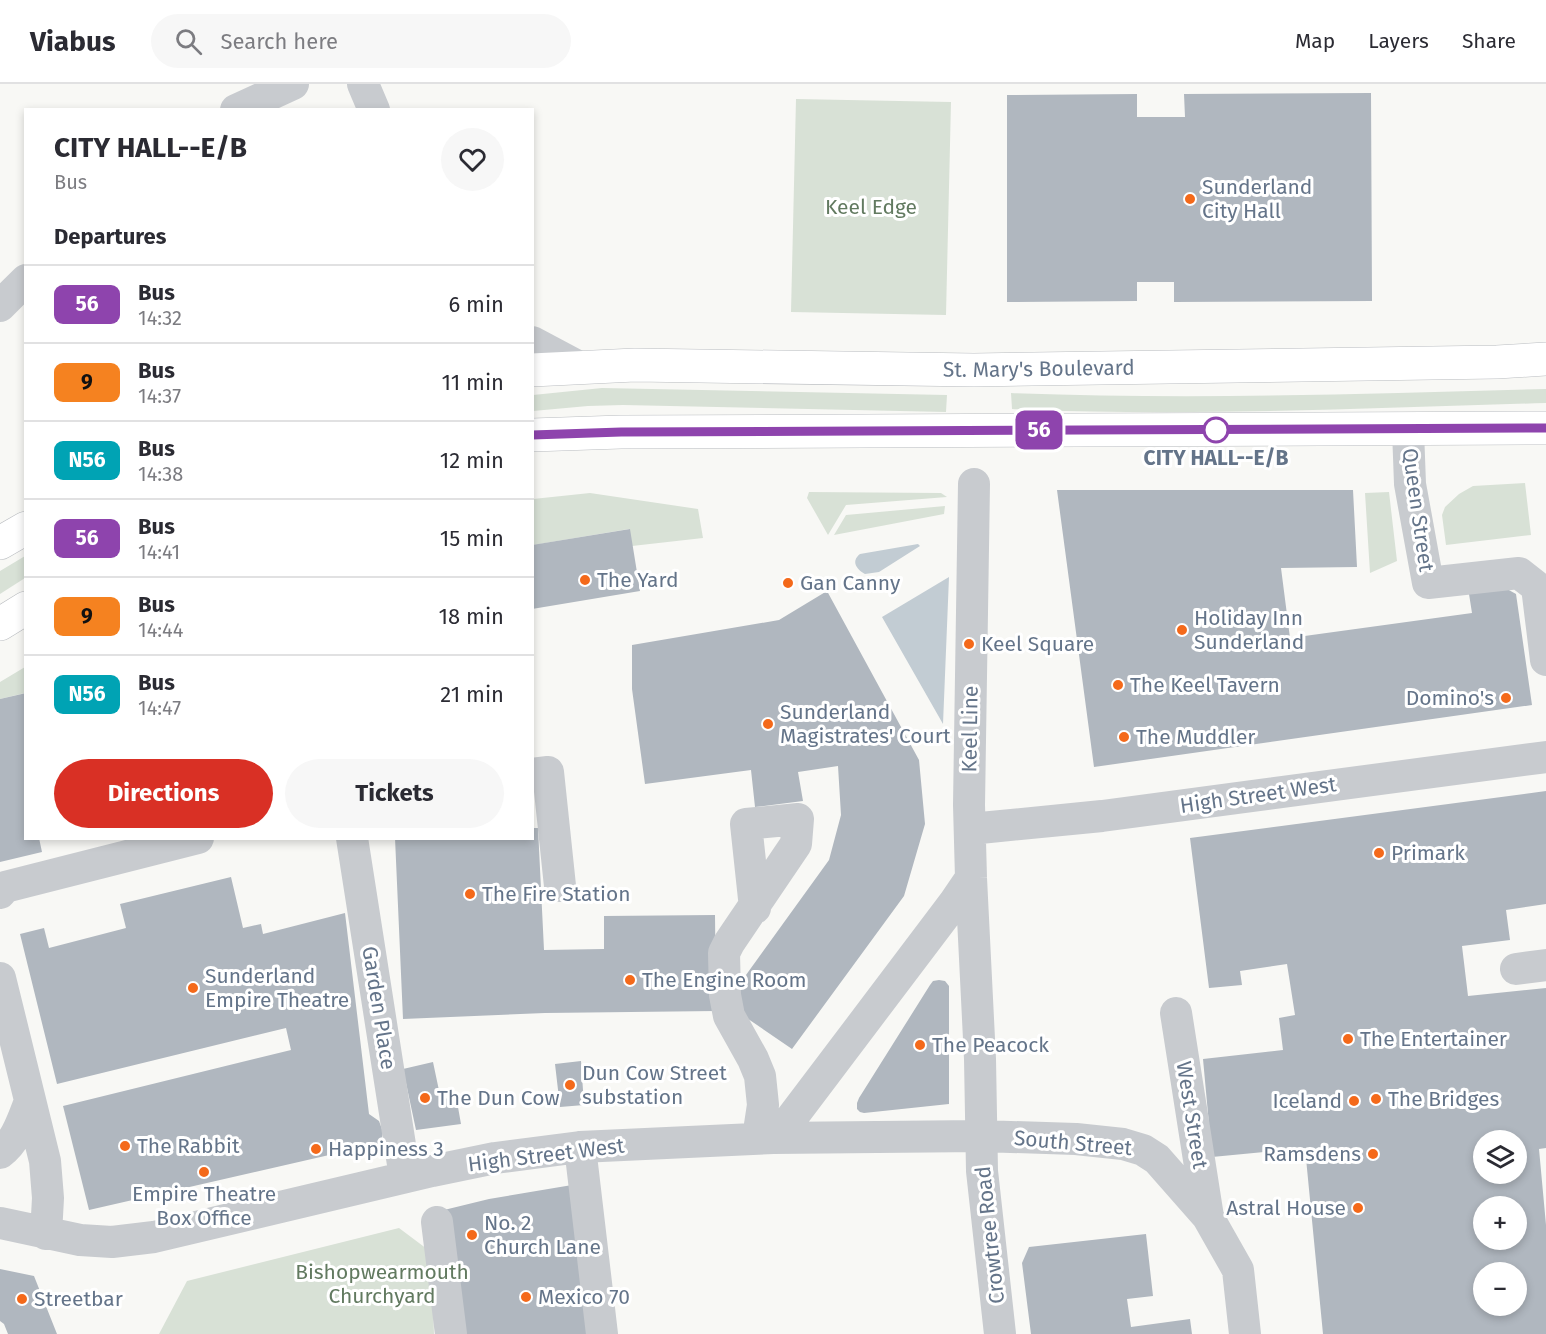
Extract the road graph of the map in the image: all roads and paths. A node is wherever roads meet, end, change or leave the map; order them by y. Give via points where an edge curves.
1 (293, 84) edge
2 (363, 84) edge
3 (240, 108) edge
4 (373, 108) edge
5 (24, 282) edge
6 (0, 306) edge
7 (534, 343) edge
8 (1546, 360) edge
9 (579, 367) junction
10 (534, 370) edge
11 (1546, 428) edge
12 (1408, 430) junction
13 (534, 435) edge
14 (974, 484) dead end
15 (24, 529) edge
16 (0, 543) edge
17 (24, 609) edge
18 (0, 624) edge
19 (1546, 660) edge
20 (1546, 757) edge
21 (534, 774) edge
22 (970, 829) junction
23 (182, 840) edge
24 (352, 840) edge
25 (101, 850) edge
26 (971, 878) junction
27 (560, 886) dead end
28 (0, 893) edge
29 (754, 908) dead end
30 (0, 978) edge
31 (1176, 1013) dead end
32 (30, 1101) junction
33 (981, 1136) junction
34 (766, 1138) junction
35 (580, 1147) junction
36 (0, 1153) edge
37 (405, 1177) junction
38 (1208, 1217) junction
39 (1, 1222) edge
40 (437, 1222) dead end
41 (46, 1234) junction
42 (451, 1334) edge
43 (602, 1334) edge
44 (1000, 1334) edge
45 (1245, 1334) edge

1 - 3 street
2 - 4 street
5 - 6 street
7 - 9 street
8 - 9 highway, St. Mary's Boulevard via 974,370
9 - 10 highway, St. Mary's Boulevard
11 - 12 highway
12 - 13 highway via 963,429
12 - 19 street, Queen Street via 1410,484 1428,583 1519,573 1537,587
14 - 22 street, Keel Line
15 - 16 highway
17 - 18 highway
20 - 22 street, High Street West via 1102,816
21 - 27 street via 549,772
22 - 26 street, Keel Line
23 - 25 street
24 - 37 street, Garden Place
25 - 28 street via 5,887
26 - 33 street, Crowtree Road
26 - 34 street via 787,1124
29 - 34 street via 724,954 725,995 729,1016 760,1076
30 - 32 street
31 - 38 street, West Street
32 - 36 street via 19,1128
32 - 41 street via 45,1161
33 - 34 street, South Street
33 - 38 street, South Street via 1124,1144 1143,1150 1157,1159
33 - 44 street, Crowtree Road
34 - 35 street, High Street West
35 - 37 street, High Street West via 495,1158
35 - 43 street
37 - 41 street, High Street West via 154,1237 112,1242
38 - 45 street via 1238,1270
39 - 41 street, High Street West
40 - 42 street

